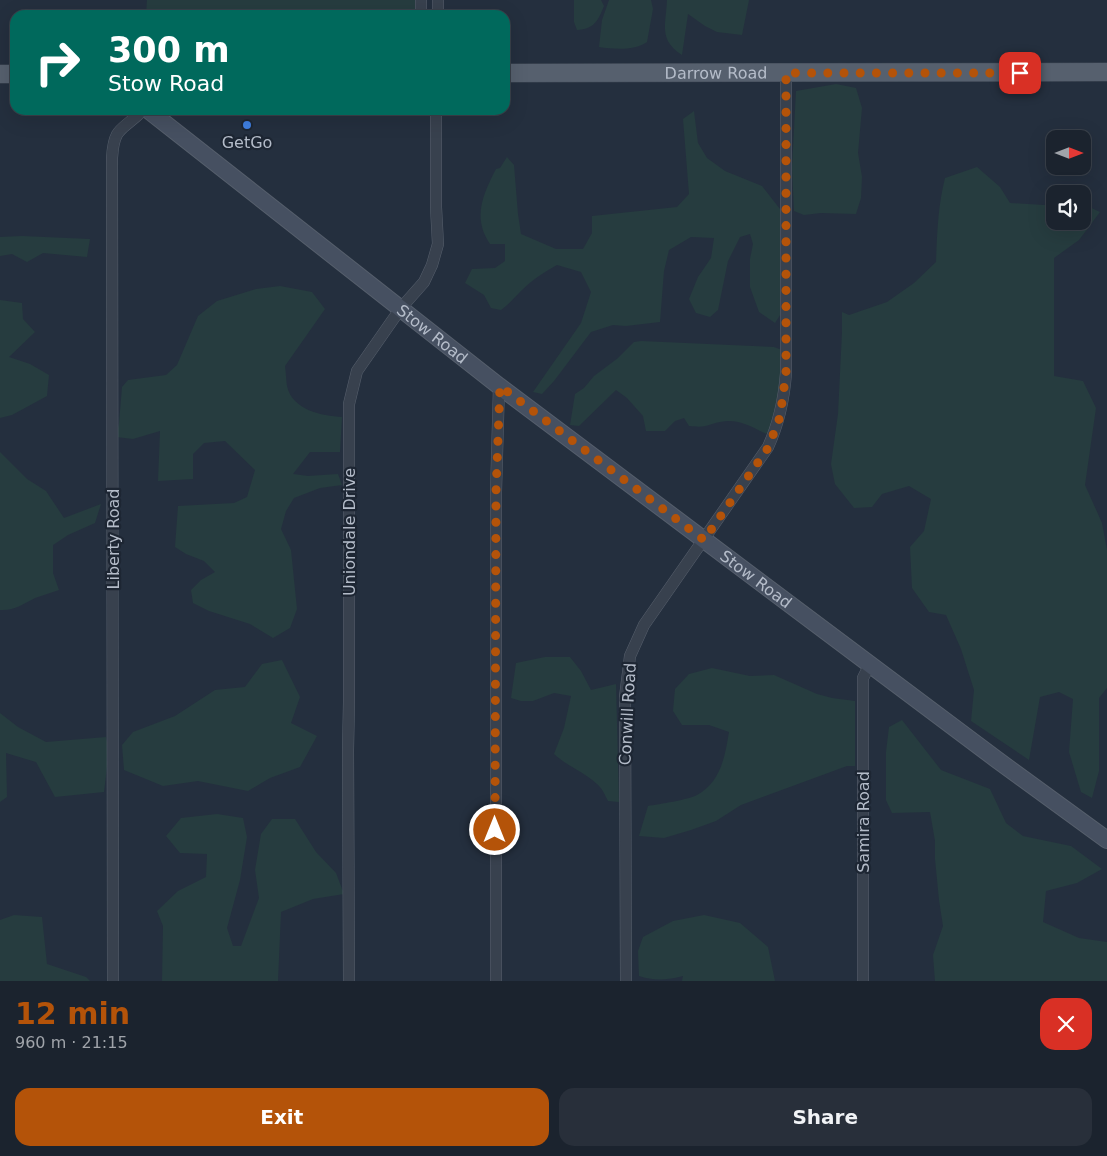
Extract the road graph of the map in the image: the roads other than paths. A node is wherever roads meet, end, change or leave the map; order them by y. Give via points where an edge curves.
1 (1107, 72) edge
2 (510, 73) edge
3 (786, 73) junction
4 (137, 115) edge
5 (154, 115) edge
6 (436, 115) edge
7 (402, 308) junction
8 (500, 386) junction
9 (704, 540) junction
10 (870, 664) junction
11 (1107, 840) edge
12 (113, 981) edge
13 (349, 981) edge
14 (496, 981) edge
15 (626, 981) edge
16 (863, 981) edge

1 - 3 main road, Darrow Road
2 - 3 main road, Darrow Road
3 - 9 street, Conwill Road via 786,373 783,403 768,448
4 - 12 street, Liberty Road via 117,133 112,158
5 - 7 street, Stow Road
6 - 7 street, Uniondale Drive via 438,244 424,282
7 - 8 street, Stow Road
7 - 13 street, Uniondale Drive via 357,371 349,404
8 - 9 street, Stow Road
8 - 14 street via 496,492
9 - 10 street, Stow Road
9 - 15 street, Conwill Road via 644,625 630,656 625,697
10 - 11 street, Stow Road
10 - 16 street, Samira Road via 863,687

